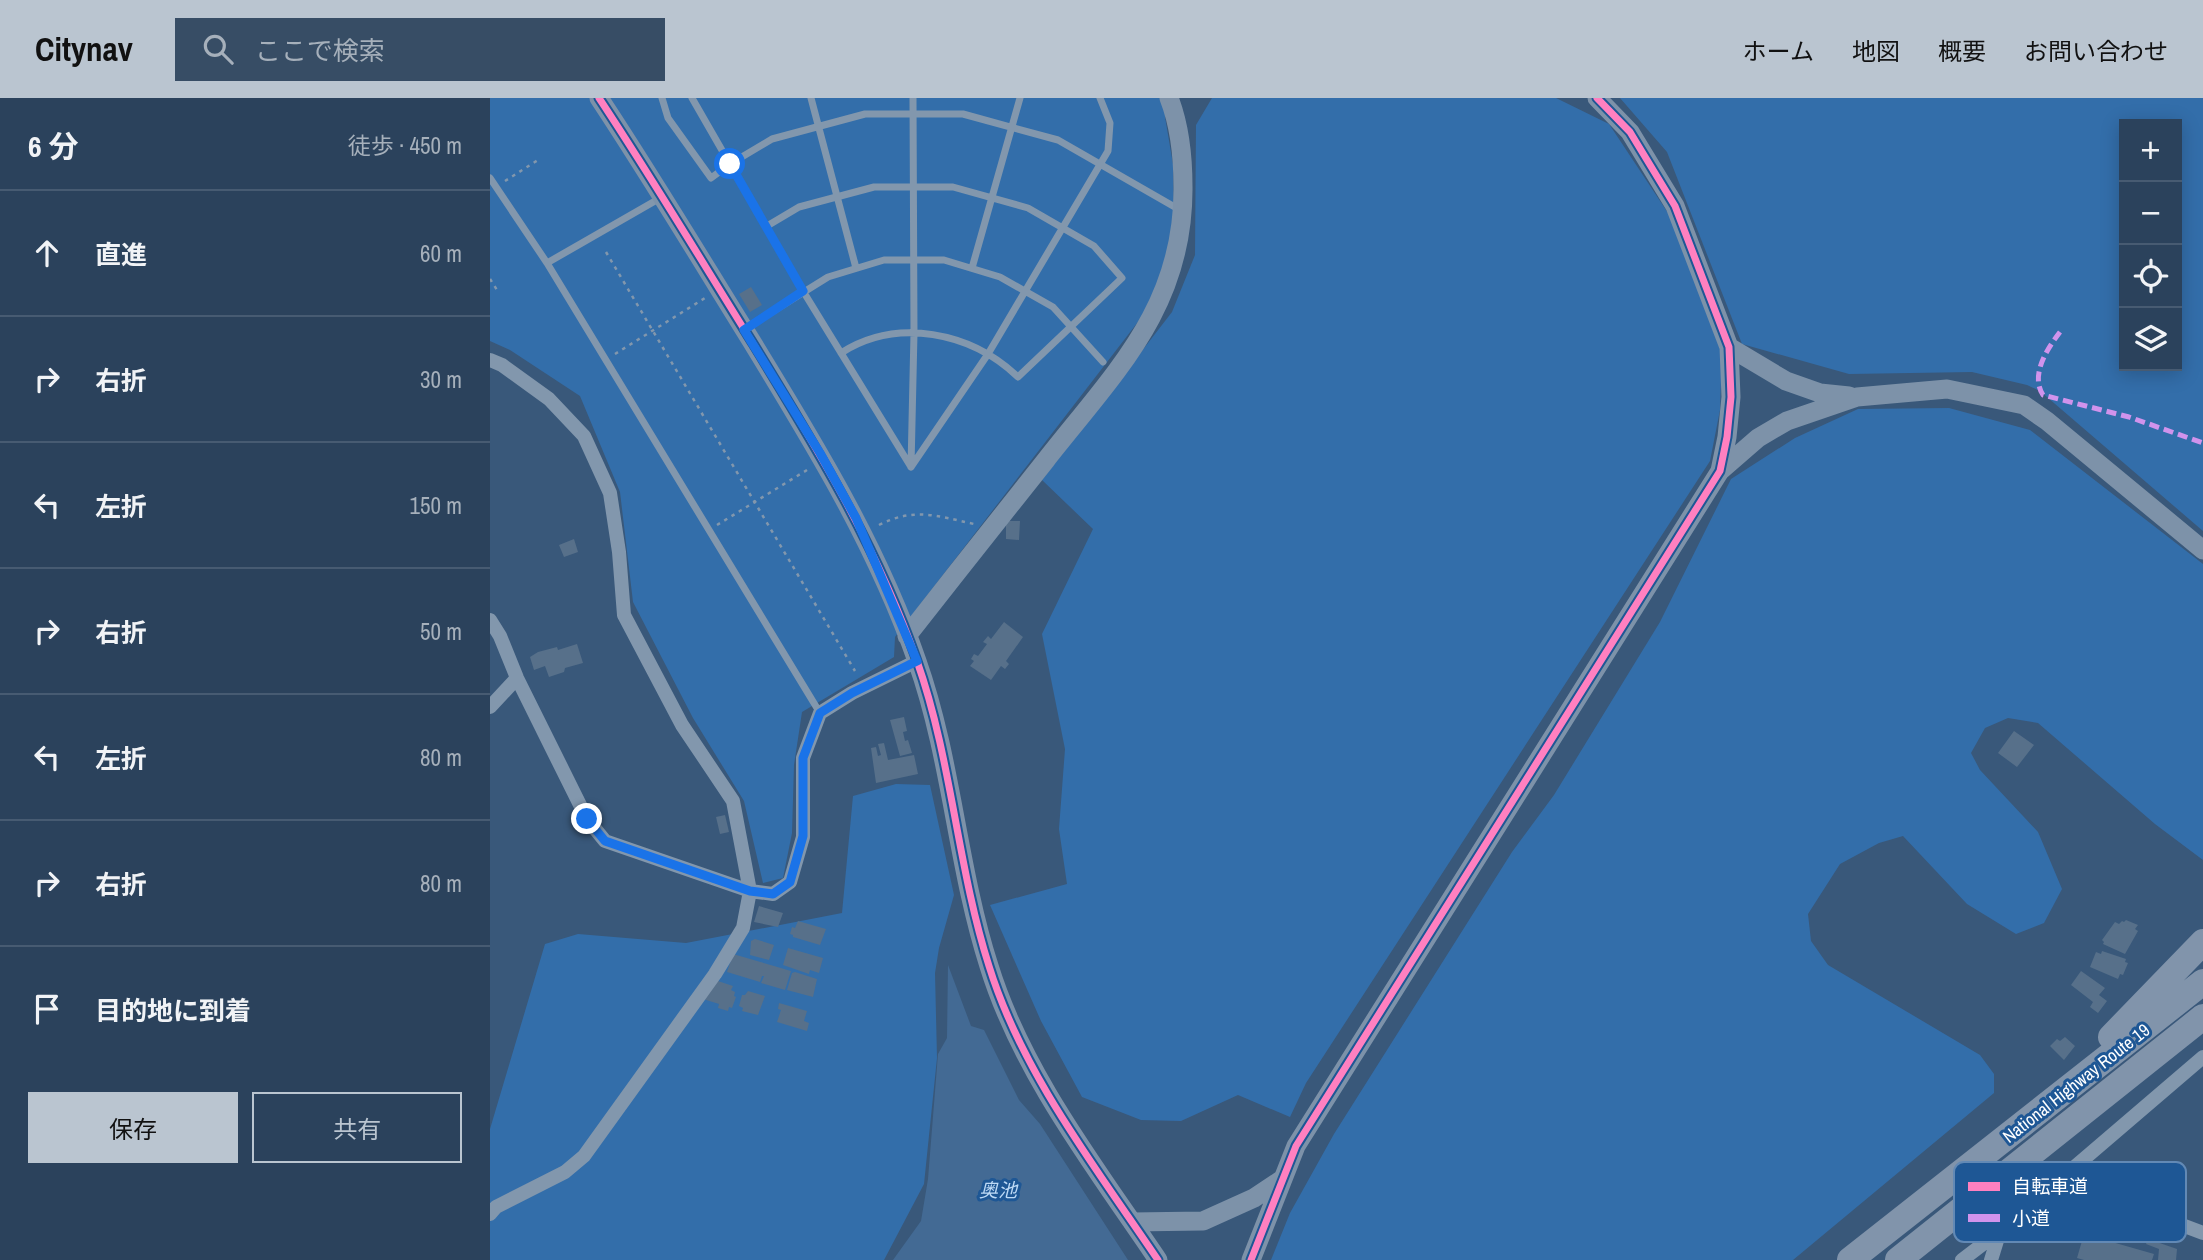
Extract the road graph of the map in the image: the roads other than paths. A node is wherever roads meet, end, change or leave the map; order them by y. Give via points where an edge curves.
1 (599, 98) edge
2 (662, 98) edge
3 (811, 98) edge
4 (914, 98) edge
5 (1020, 98) edge
6 (1100, 98) edge
7 (1170, 98) edge
8 (1185, 98) edge
9 (1597, 98) edge
10 (694, 99) edge
11 (913, 113) junction
12 (1176, 117) junction
13 (819, 127) junction
14 (1013, 127) junction
15 (730, 164) junction
16 (1100, 164) junction
17 (490, 178) edge
18 (913, 188) junction
19 (662, 196) junction
20 (991, 196) junction
21 (836, 199) junction
22 (1183, 212) junction
23 (767, 226) junction
24 (1062, 228) junction
25 (914, 261) junction
26 (547, 262) junction
27 (856, 268) junction
28 (972, 268) junction
29 (803, 291) junction
30 (1026, 292) junction
31 (1071, 328) junction
32 (744, 330) junction
33 (914, 333) junction
34 (1729, 347) junction
35 (841, 353) junction
36 (988, 354) junction
37 (490, 360) edge
38 (1103, 362) dead end
39 (1857, 397) junction
40 (911, 467) junction
41 (1720, 471) junction
42 (2203, 550) edge
43 (490, 620) edge
44 (907, 636) junction
45 (917, 661) junction
46 (517, 678) junction
47 (490, 707) edge
48 (820, 713) junction
49 (750, 891) junction
50 (2203, 942) edge
51 (2203, 982) edge
52 (2203, 1017) edge
53 (2203, 1057) edge
54 (2079, 1081) junction
55 (1975, 1162) edge
56 (2021, 1162) edge
57 (2080, 1162) edge
58 (1954, 1179) edge
59 (1281, 1180) junction
60 (490, 1214) edge
61 (1954, 1215) edge
62 (1132, 1222) junction
63 (2186, 1227) edge
64 (2203, 1233) edge
65 (1986, 1242) edge
66 (1997, 1242) edge
67 (1157, 1260) edge
68 (1251, 1260) edge
69 (1850, 1260) edge
70 (1898, 1260) edge
71 (1962, 1260) edge
72 (1992, 1260) edge

1 - 19 street
2 - 15 lane via 668,118 711,178
3 - 13 lane
4 - 11 lane
5 - 14 lane
6 - 16 lane via 1110,124 1108,151
7 - 12 street
8 - 12 street
9 - 34 street via 1630,132 1675,206
10 - 15 lane
11 - 13 lane via 865,114
11 - 14 lane via 963,114
11 - 18 lane
12 - 22 street
13 - 15 lane via 772,139
13 - 21 lane
14 - 16 lane via 1058,140
14 - 20 lane
15 - 23 lane
16 - 22 lane
16 - 24 lane
17 - 26 lane
18 - 20 lane via 953,187
18 - 21 lane via 874,187
18 - 25 lane
19 - 26 lane
19 - 32 street
20 - 24 lane via 1028,208
20 - 28 lane
21 - 23 lane via 799,207
21 - 27 lane
22 - 44 street via 1175,262 1146,331
23 - 29 lane
24 - 30 lane
24 - 31 lane via 1094,246 1122,278
25 - 27 lane via 884,260
25 - 28 lane via 944,260
25 - 33 lane
26 - 48 lane
27 - 29 lane
28 - 30 lane
29 - 32 lane
29 - 35 lane
30 - 31 lane via 1053,307
30 - 36 lane
31 - 36 lane via 1018,377
31 - 38 lane
32 - 44 street via 856,518
33 - 35 lane via 855,344
33 - 36 lane via 972,344
33 - 40 lane
34 - 39 street via 1786,382 1820,393
34 - 41 street via 1731,397
35 - 40 lane
36 - 40 lane
37 - 49 street via 549,398 584,436 610,493 624,615 681,724 733,801
39 - 41 street via 1787,421 1758,438
39 - 42 street via 1947,389 2024,405
41 - 59 street via 1296,1146
43 - 46 street
44 - 45 street
45 - 48 street
45 - 62 street via 939,738 989,966 1011,1024 1038,1079
46 - 47 street
46 - 49 street via 587,819 605,841
48 - 49 street via 803,758 803,836 790,882 773,894
49 - 60 street via 743,928 715,974 584,1156 565,1172 495,1207
50 - 54 highway via 2094,1053
51 - 54 highway, National Highway Route 19
52 - 56 highway, National Highway Route 19
53 - 57 street
54 - 55 highway, National Highway Route 19
58 - 69 highway, National Highway Route 19
59 - 62 street via 1203,1221
59 - 68 street
61 - 70 highway, National Highway Route 19
62 - 67 street
63 - 64 street
65 - 71 street
66 - 72 street

